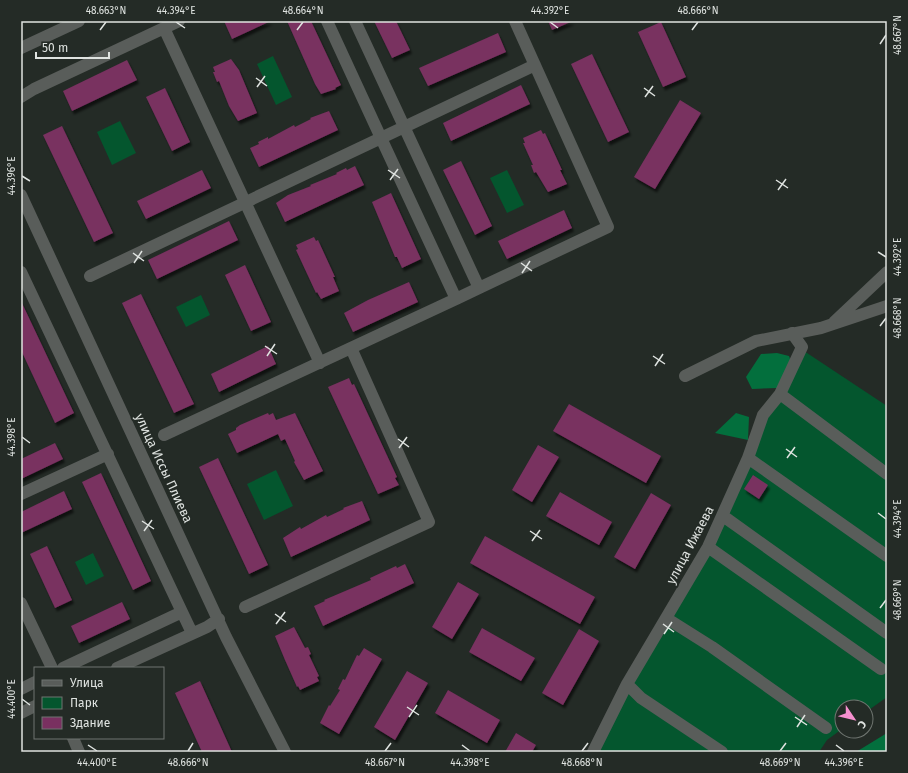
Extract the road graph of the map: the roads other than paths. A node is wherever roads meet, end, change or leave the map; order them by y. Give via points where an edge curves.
1 (79, 21) edge
2 (179, 21) edge
3 (327, 21) edge
4 (355, 21) edge
5 (515, 21) edge
6 (164, 28) junction
7 (21, 48) edge
8 (535, 65) junction
9 (21, 97) edge
10 (404, 126) junction
11 (381, 138) junction
12 (21, 195) edge
13 (245, 202) junction
14 (21, 272) edge
15 (887, 272) edge
16 (90, 276) dead end
17 (479, 288) junction
18 (25, 292) edge
19 (456, 299) junction
20 (887, 306) edge
21 (834, 322) junction
22 (792, 334) junction
23 (351, 348) junction
24 (320, 363) junction
25 (685, 376) dead end
26 (780, 394) junction
27 (164, 435) dead end
28 (108, 454) junction
29 (748, 458) junction
30 (887, 474) edge
31 (21, 494) edge
32 (723, 516) junction
33 (708, 547) junction
34 (887, 556) edge
35 (21, 603) edge
36 (245, 607) dead end
37 (182, 612) junction
38 (666, 618) junction
39 (219, 619) junction
40 (192, 633) junction
41 (887, 633) edge
42 (52, 667) edge
43 (65, 667) edge
44 (119, 667) edge
45 (881, 669) dead end
46 (34, 682) edge
47 (627, 684) junction
48 (21, 689) edge
49 (34, 706) edge
50 (21, 713) edge
51 (826, 728) dead end
52 (73, 739) edge
53 (282, 751) edge
54 (79, 752) edge
55 (593, 752) edge
56 (722, 752) edge

1 - 7 street
2 - 6 street
3 - 11 street
4 - 10 street
5 - 8 street
6 - 9 street
6 - 13 street
8 - 10 street
8 - 17 street via 608,228
10 - 11 street
10 - 17 street
11 - 13 street
11 - 19 street
12 - 39 street, улица Иссы Плиева
13 - 16 street
13 - 24 street
14 - 18 street
15 - 21 street
17 - 19 street
18 - 28 street
19 - 23 street
20 - 21 street
21 - 22 street via 821,328
22 - 25 street via 756,341
22 - 26 street, улица Ижаева via 802,346
23 - 24 street
23 - 36 street via 429,522
24 - 27 street
26 - 29 street, улица Ижаева via 763,415
26 - 30 street
28 - 31 street
28 - 37 street
29 - 32 street, улица Ижаева
29 - 34 street
32 - 33 street, улица Ижаева
32 - 41 street
33 - 38 street, улица Ижаева
33 - 45 street
35 - 42 street
37 - 40 street
37 - 43 street
38 - 47 street, улица Ижаева
38 - 51 street via 712,647
39 - 40 street
39 - 53 street, улица Иссы Плиева
40 - 44 street
46 - 48 street
47 - 55 street, улица Ижаева
47 - 56 street via 641,698
49 - 50 street
52 - 54 street

